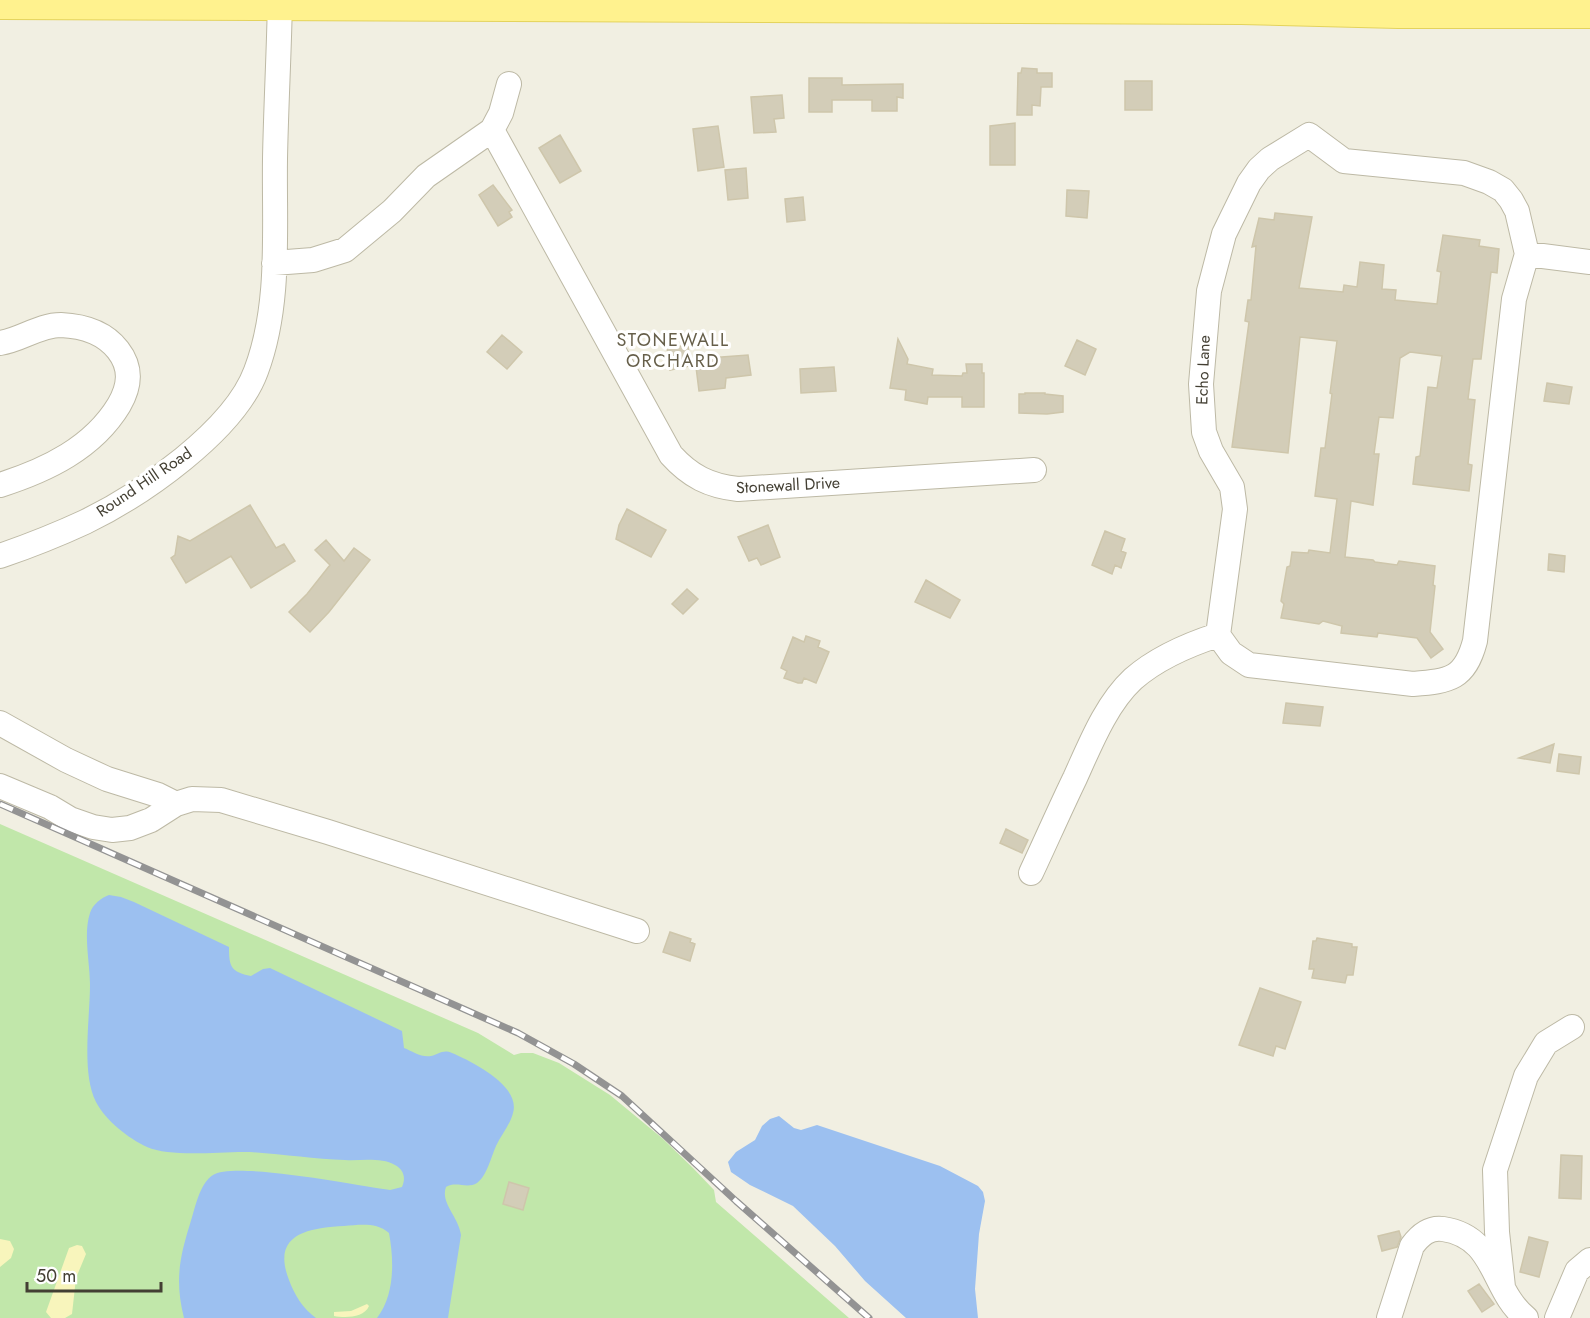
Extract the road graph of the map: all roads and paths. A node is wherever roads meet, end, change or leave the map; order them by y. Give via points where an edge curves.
1 (280, 3) edge
2 (0, 4) edge
3 (1058, 4) edge
4 (1590, 13) edge
5 (509, 84) dead end
6 (492, 130) junction
7 (1527, 254) junction
8 (274, 262) junction
9 (1590, 262) edge
10 (0, 344) edge
11 (1034, 470) dead end
12 (0, 485) edge
13 (0, 556) edge
14 (1218, 636) junction
15 (0, 723) edge
16 (0, 786) edge
17 (176, 804) junction
18 (1031, 873) dead end
19 (637, 931) dead end
20 (1572, 1027) dead end
21 (1590, 1260) edge
22 (1503, 1287) junction
23 (1389, 1318) edge
24 (1526, 1318) edge
25 (1557, 1318) edge

1 - 2 main road
1 - 3 main road
1 - 8 street, Round Hill Road
3 - 4 main road via 1398,13
5 - 6 street
6 - 8 street via 426,176 345,250 313,260
6 - 11 street, Stonewall Drive via 671,455 698,480 719,488 738,489
7 - 9 street
7 - 14 street via 1514,299 1475,641 1464,668 1437,682 1413,684 1258,666 1239,660
7 - 14 street, Echo Lane via 1511,200 1490,182 1464,173 1344,161 1309,135 1259,169 1224,234 1209,291 1201,384 1204,432 1232,487 1234,509
8 - 13 street, Round Hill Road via 270,321 256,373 234,409 203,442 128,498 42,541
10 - 12 street via 44,328 78,326 109,340 126,365 129,380 124,397 95,435 54,463
14 - 18 street via 1195,642 1153,663 1114,703
15 - 17 street via 107,779
16 - 17 street via 70,819 112,830 151,820
17 - 19 street via 192,799 221,800
20 - 22 street via 1546,1043 1526,1076 1495,1170
21 - 25 street via 1577,1271
22 - 23 street via 1487,1256 1467,1237 1454,1231 1428,1231 1412,1246
22 - 24 street via 1515,1310

